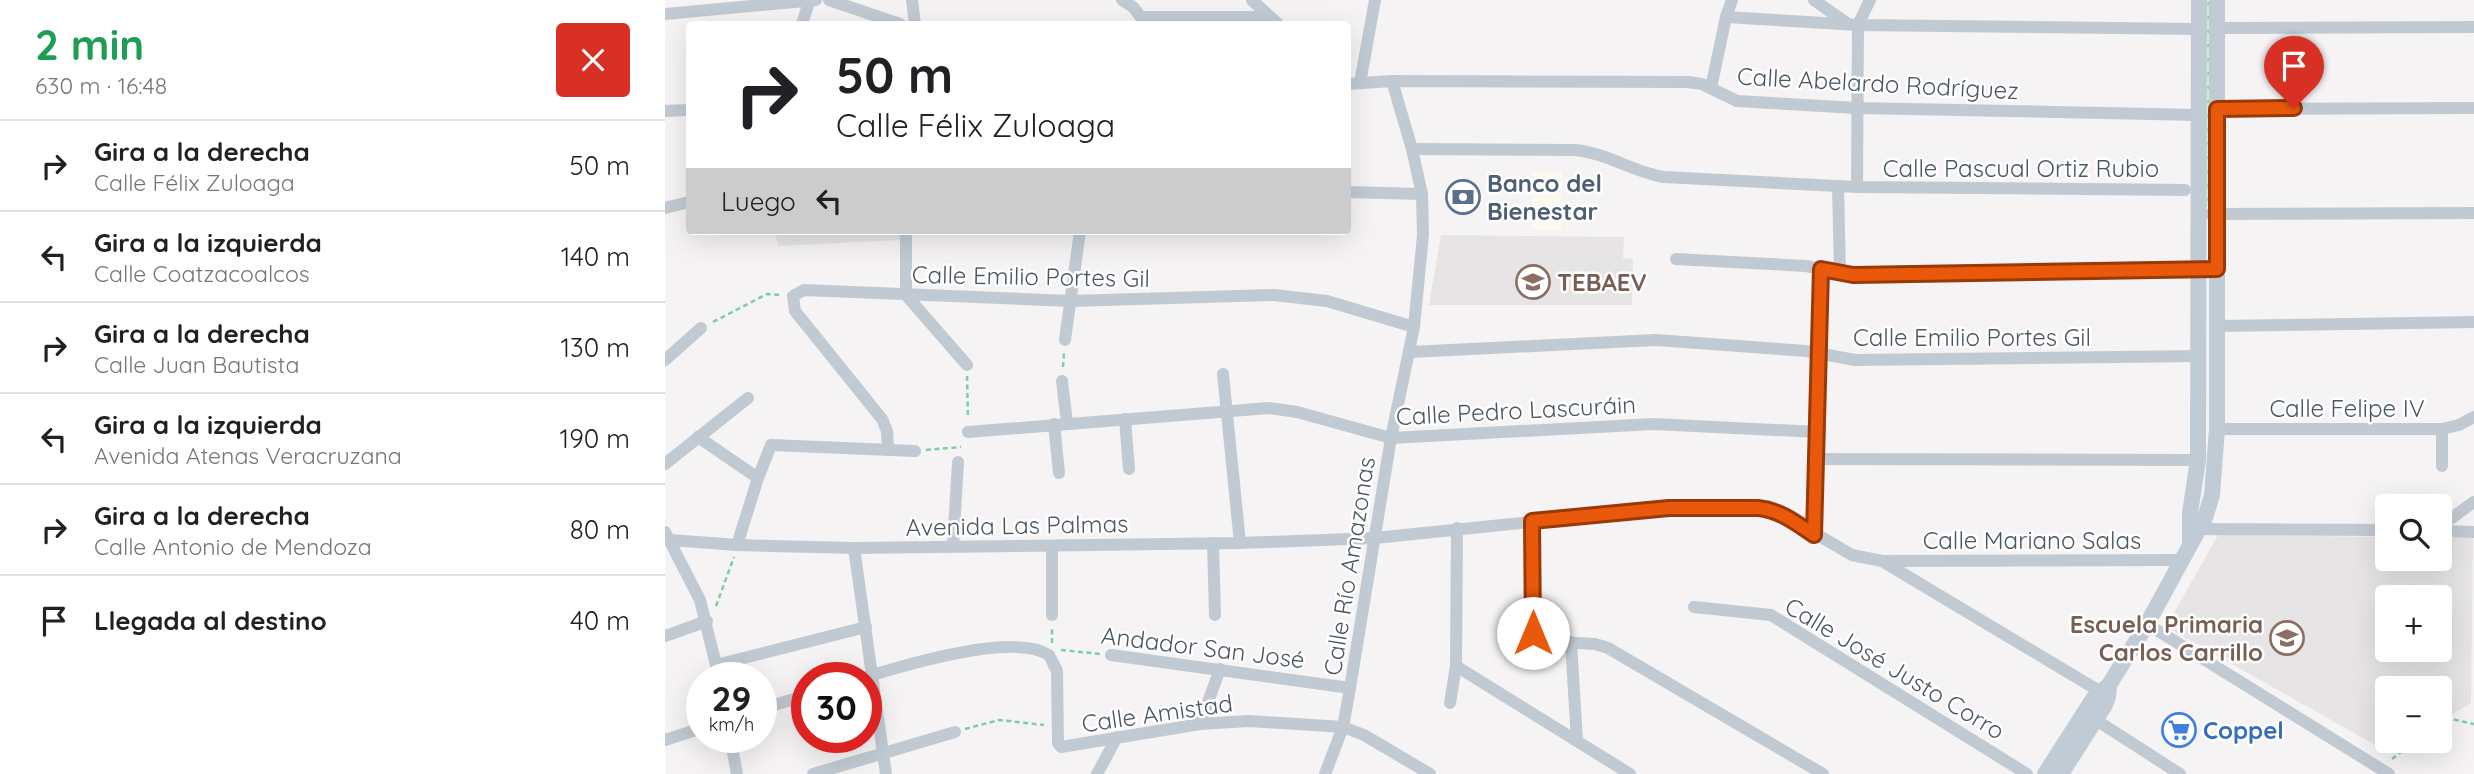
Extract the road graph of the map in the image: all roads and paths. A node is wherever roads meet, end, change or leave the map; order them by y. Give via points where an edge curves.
1 (829, 0) edge
2 (912, 0) edge
3 (1122, 0) edge
4 (1252, 0) edge
5 (1375, 0) edge
6 (1732, 0) edge
7 (1814, 0) edge
8 (1870, 0) edge
9 (2199, 0) edge
10 (2217, 0) edge
11 (812, 1) edge
12 (665, 14) edge
13 (1726, 17) junction
14 (803, 21) edge
15 (891, 21) edge
16 (915, 21) edge
17 (1145, 21) edge
18 (1273, 21) edge
19 (1853, 25) junction
20 (2474, 27) edge
21 (2217, 28) junction
22 (2199, 29) junction
23 (1392, 81) junction
24 (1354, 84) edge
25 (1711, 88) junction
26 (1857, 108) junction
27 (2474, 108) edge
28 (2217, 109) junction
29 (686, 110) edge
30 (665, 111) edge
31 (2199, 115) junction
32 (1412, 149) junction
33 (1837, 186) junction
34 (1857, 187) junction
35 (2185, 190) dead end
36 (1351, 192) edge
37 (1422, 194) junction
38 (686, 203) edge
39 (665, 208) edge
40 (2474, 213) edge
41 (2217, 214) junction
42 (2199, 215) junction
43 (907, 235) edge
44 (1079, 235) edge
45 (1676, 259) dead end
46 (1821, 269) junction
47 (2200, 269) junction
48 (2217, 269) junction
49 (1840, 274) junction
50 (905, 295) junction
51 (793, 296) junction
52 (1070, 301) junction
53 (2474, 322) edge
54 (2218, 326) junction
55 (1414, 327) junction
56 (701, 328) joint
57 (1065, 340) joint
58 (1410, 352) junction
59 (1820, 354) junction
60 (2200, 356) junction
61 (665, 360) edge
62 (967, 365) joint
63 (1223, 374) dead end
64 (1062, 381) joint
65 (748, 398) dead end
66 (1227, 412) junction
67 (2474, 416) edge
68 (1125, 419) junction
69 (1061, 423) junction
70 (2217, 429) junction
71 (2442, 429) junction
72 (968, 432) junction
73 (1818, 432) junction
74 (698, 437) junction
75 (1391, 438) junction
76 (961, 447) junction
77 (888, 450) junction
78 (915, 451) joint
79 (1817, 459) junction
80 (2198, 460) junction
81 (958, 462) joint
82 (665, 464) edge
83 (2442, 466) dead end
84 (1129, 470) dead end
85 (1059, 473) dead end
86 (758, 478) junction
87 (2474, 502) edge
88 (2452, 519) edge
89 (1532, 521) junction
90 (1457, 528) junction
91 (2452, 530) edge
92 (2375, 531) edge
93 (2474, 532) edge
94 (1814, 535) junction
95 (668, 536) edge
96 (1375, 538) junction
97 (2190, 541) junction
98 (1213, 543) junction
99 (1240, 543) junction
100 (737, 545) junction
101 (1052, 546) junction
102 (953, 547) junction
103 (854, 548) junction
104 (1882, 561) junction
105 (1695, 607) dead end
106 (1052, 615) joint
107 (1215, 615) dead end
108 (707, 621) junction
109 (2147, 624) junction
110 (866, 627) junction
111 (665, 636) edge
112 (1571, 642) junction
113 (1050, 652) junction
114 (1111, 655) joint
115 (716, 662) edge
116 (748, 662) edge
117 (868, 662) edge
118 (1456, 666) junction
119 (1220, 669) junction
120 (882, 673) edge
121 (1350, 688) junction
122 (2106, 691) junction
123 (1450, 703) dead end
124 (2452, 719) edge
125 (2096, 720) junction
126 (1200, 724) junction
127 (2474, 724) edge
128 (1058, 727) junction
129 (1343, 727) junction
130 (955, 732) joint
131 (686, 733) edge
132 (1117, 737) junction
133 (665, 740) edge
134 (1577, 741) junction
135 (882, 752) edge
136 (733, 753) edge
137 (878, 753) edge
138 (881, 753) edge
139 (2404, 753) edge
140 (2385, 771) edge
141 (737, 774) edge
142 (813, 774) edge
143 (886, 774) edge
144 (1097, 774) edge
145 (1325, 774) edge
146 (1430, 774) edge
147 (1630, 774) edge
148 (1823, 774) edge
149 (2027, 774) edge
150 (2045, 774) edge
151 (2061, 774) edge
152 (2180, 774) edge

1 - 15 street
2 - 16 street
3 - 17 street
4 - 18 street
5 - 24 street
6 - 13 street
7 - 19 street
8 - 19 street
9 - 22 main road
10 - 21 main road
11 - 12 street
11 - 14 street
13 - 19 street
13 - 25 street
17 - 18 street
19 - 22 street
19 - 26 street
20 - 21 street
21 - 28 main road
22 - 31 main road
23 - 24 street, Calle Abelardo Rodríguez
23 - 25 street, Calle Abelardo Rodríguez via 1688,82
23 - 32 street, Calle Río Amazonas
25 - 26 street, Calle Abelardo Rodríguez via 1737,101
26 - 31 street, Calle Abelardo Rodríguez
26 - 34 street
27 - 28 street
28 - 41 main road
29 - 30 street
31 - 42 main road
32 - 33 street, Calle Pascual Ortiz Rubio via 1575,150 1664,177
32 - 37 street, Calle Río Amazonas
33 - 34 street, Calle Pascual Ortiz Rubio
33 - 49 street
34 - 35 street, Calle Pascual Ortiz Rubio
36 - 37 street
37 - 55 street, Calle Río Amazonas
38 - 39 street
40 - 41 street
41 - 42 street
41 - 48 main road
42 - 47 main road
43 - 50 street
44 - 52 street
45 - 46 street
46 - 49 street
46 - 59 street
47 - 48 street
47 - 49 street
47 - 60 main road
48 - 54 main road
50 - 51 street, Calle Emilio Portes Gil via 804,290
50 - 52 street, Calle Emilio Portes Gil
50 - 62 street
51 - 56 path via 767,294
51 - 77 street via 799,318 882,419
52 - 55 street, Calle Emilio Portes Gil via 1301,297
52 - 57 street
53 - 54 street
54 - 70 main road
55 - 58 street, Calle Río Amazonas
56 - 61 street
57 - 64 path
58 - 59 street, Calle Emilio Portes Gil via 1656,340
58 - 75 street, Calle Río Amazonas
59 - 60 street, Calle Emilio Portes Gil via 1855,360
59 - 73 street
60 - 80 main road
62 - 72 path
63 - 66 street
64 - 69 street
65 - 74 street
66 - 68 street, Calle Pedro Lascuráin
66 - 75 street, Calle Pedro Lascuráin via 1283,409
66 - 99 street
67 - 71 street, Calle Felipe IV
68 - 69 street, Calle Pedro Lascuráin
68 - 84 street
69 - 72 street, Calle Pedro Lascuráin
69 - 85 street
70 - 71 street, Calle Felipe IV
70 - 97 main road via 2212,495
71 - 83 street
72 - 76 path
73 - 75 street, Calle Pedro Lascuráin via 1654,424
73 - 79 street
74 - 82 street
74 - 86 street
75 - 96 street, Calle Río Amazonas
76 - 78 path
76 - 81 path
77 - 78 street
77 - 86 street via 771,445
79 - 80 street
79 - 94 street
80 - 97 main road
81 - 102 street
86 - 100 street
87 - 88 street
89 - 90 street, Avenida Las Palmas
89 - 94 street, Avenida Las Palmas via 1669,508 1758,508 1781,514
89 - 112 street via 1533,633 1542,641
90 - 96 street, Avenida Las Palmas
90 - 118 street
91 - 93 street
92 - 97 street, Calle Mariano Salas
94 - 104 street, Avenida Las Palmas via 1852,555
95 - 100 street, Avenida Las Palmas
95 - 108 street via 695,586
96 - 99 street, Avenida Las Palmas
96 - 121 street, Calle Río Amazonas
97 - 104 street, Calle Mariano Salas
97 - 109 main road
98 - 99 street, Avenida Las Palmas
98 - 101 street, Avenida Las Palmas
98 - 107 street
100 - 103 street, Avenida Las Palmas
100 - 108 path
101 - 102 street, Avenida Las Palmas
101 - 106 street
102 - 103 street, Avenida Las Palmas
103 - 110 street
104 - 122 street
105 - 149 street, Calle José Justo Corro via 1771,615
106 - 113 path
108 - 111 street
108 - 115 street
109 - 122 main road
109 - 140 street
110 - 116 street
110 - 117 street
112 - 134 street
112 - 148 street via 1608,648
113 - 114 path, Andador San José
113 - 120 street via 983,649
113 - 128 street via 1058,671
114 - 119 street, Andador San José
118 - 123 street
118 - 134 street
119 - 121 street, Andador San José
119 - 126 street
121 - 129 street, Calle Río Amazonas
122 - 125 main road
122 - 150 main road
124 - 127 path
125 - 151 main road
125 - 152 street
126 - 129 street, Calle Amistad
126 - 132 street, Calle Amistad
128 - 130 path via 999,720
128 - 132 street, Calle Amistad via 1061,747
129 - 145 street, Calle Río Amazonas
129 - 146 street
130 - 135 street
131 - 133 street
132 - 144 street
134 - 147 street
136 - 141 street
137 - 142 street
138 - 143 street
139 - 140 path

